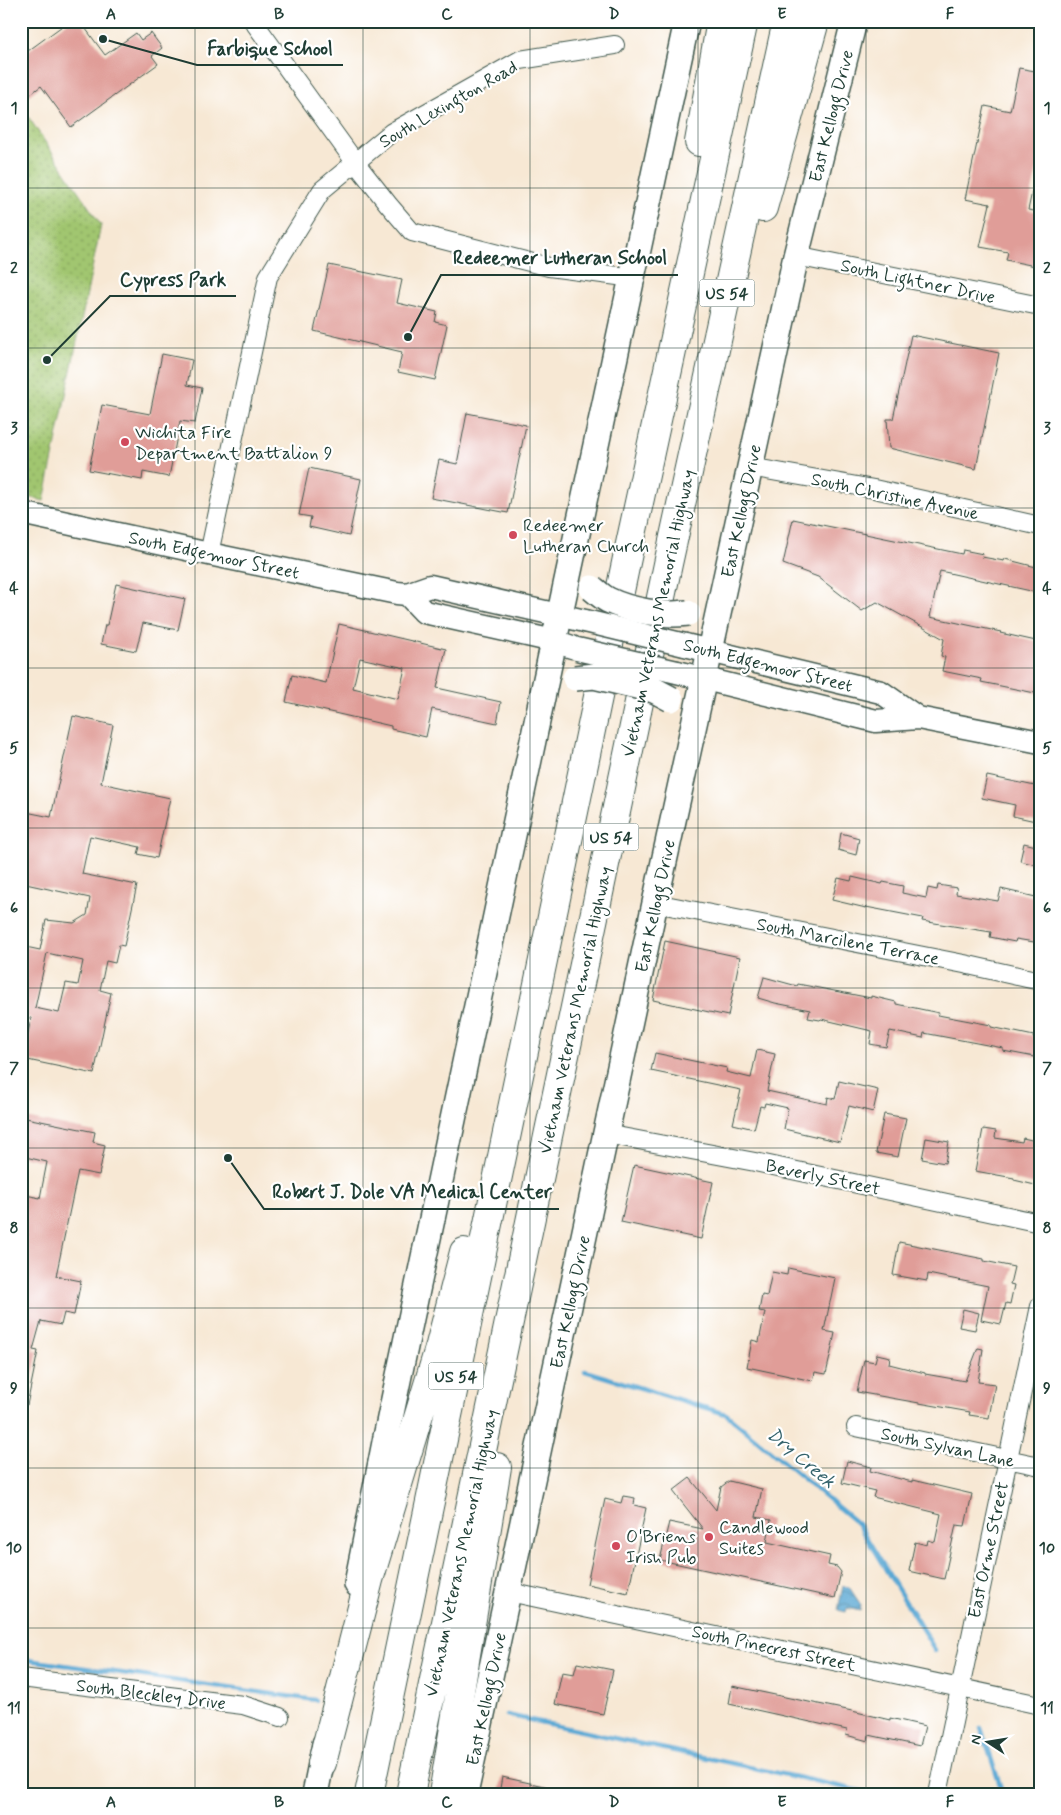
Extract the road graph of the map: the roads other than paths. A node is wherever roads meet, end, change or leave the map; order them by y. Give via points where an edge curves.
1 (253, 21) edge
2 (687, 21) edge
3 (720, 21) edge
4 (744, 21) edge
5 (787, 21) edge
6 (815, 21) edge
7 (854, 21) edge
8 (615, 45) dead end
9 (356, 162) junction
10 (796, 256) junction
11 (632, 278) junction
12 (1040, 306) edge
13 (750, 467) junction
14 (21, 513) edge
15 (1040, 526) edge
16 (579, 528) junction
17 (628, 553) junction
18 (209, 554) junction
19 (668, 564) junction
20 (725, 585) junction
21 (407, 594) junction
22 (560, 615) junction
23 (565, 645) junction
24 (710, 651) junction
25 (704, 680) junction
26 (538, 716) junction
27 (918, 718) junction
28 (690, 742) junction
29 (1040, 742) edge
30 (655, 903) junction
31 (544, 959) junction
32 (1040, 981) edge
33 (554, 1110) junction
34 (606, 1134) junction
35 (1040, 1223) edge
36 (1040, 1306) edge
37 (856, 1427) dead end
38 (1007, 1459) junction
39 (1040, 1466) edge
40 (509, 1592) junction
41 (21, 1678) edge
42 (959, 1688) junction
43 (1040, 1705) edge
44 (280, 1717) dead end
45 (322, 1763) junction
46 (315, 1794) edge
47 (368, 1794) edge
48 (410, 1794) edge
49 (442, 1794) edge
50 (466, 1794) edge
51 (938, 1794) edge

1 - 9 street
2 - 11 main road
3 - 17 highway
4 - 17 highway, US 54
5 - 19 highway, Vietnam Veterans Memorial Highway / US 54
6 - 19 highway
7 - 10 main road, East Kellogg Drive
8 - 9 street, South Lexington Road via 520,60 392,132
9 - 11 street via 412,232 549,267
9 - 18 street, South Lexington Road via 322,190 268,277
10 - 12 street, South Lightner Drive
10 - 13 main road, East Kellogg Drive
11 - 16 main road
13 - 15 street, South Christine Avenue via 876,490
13 - 20 main road, East Kellogg Drive
14 - 18 street, South Edgemoor Street
16 - 20 main road, bridge via 583,565 592,588 607,599 670,615 688,613 706,603
16 - 22 main road
17 - 31 highway, US 54
18 - 21 street, South Edgemoor Street
19 - 33 highway, Vietnam Veterans Memorial Highway / US 54
20 - 24 main road, East Kellogg Drive
21 - 22 street, South Edgemoor Street via 430,586
21 - 23 street, South Edgemoor Street via 424,612
22 - 23 main road
22 - 24 street, South Edgemoor Street, bridge
23 - 25 street, South Edgemoor Street, bridge
23 - 26 main road
24 - 25 main road, East Kellogg Drive
24 - 27 street, South Edgemoor Street via 881,692
25 - 27 street, South Edgemoor Street via 876,721
25 - 28 main road, East Kellogg Drive
26 - 28 main road, bridge via 575,678 594,676 654,690 671,699 683,713
26 - 45 main road via 386,1437
27 - 29 street, South Edgemoor Street
28 - 30 main road, East Kellogg Drive
30 - 32 street, South Marcilene Terrace
30 - 34 main road, East Kellogg Drive
31 - 45 highway via 440,1345 369,1580
31 - 47 highway, US 54
33 - 48 highway, Vietnam Veterans Memorial Highway / US 54
33 - 49 highway
34 - 35 street, Beverly Street via 761,1163
34 - 40 main road, East Kellogg Drive
36 - 38 street, East Orme Street
37 - 38 street, South Sylvan Lane
38 - 39 street, South Sylvan Lane
38 - 42 street, East Orme Street
40 - 42 street, South Pinecrest Street
40 - 50 main road, East Kellogg Drive
41 - 44 street, South Bleckley Drive via 243,1705
42 - 43 street, South Pinecrest Street
42 - 51 street, East Orme Street
45 - 46 main road

